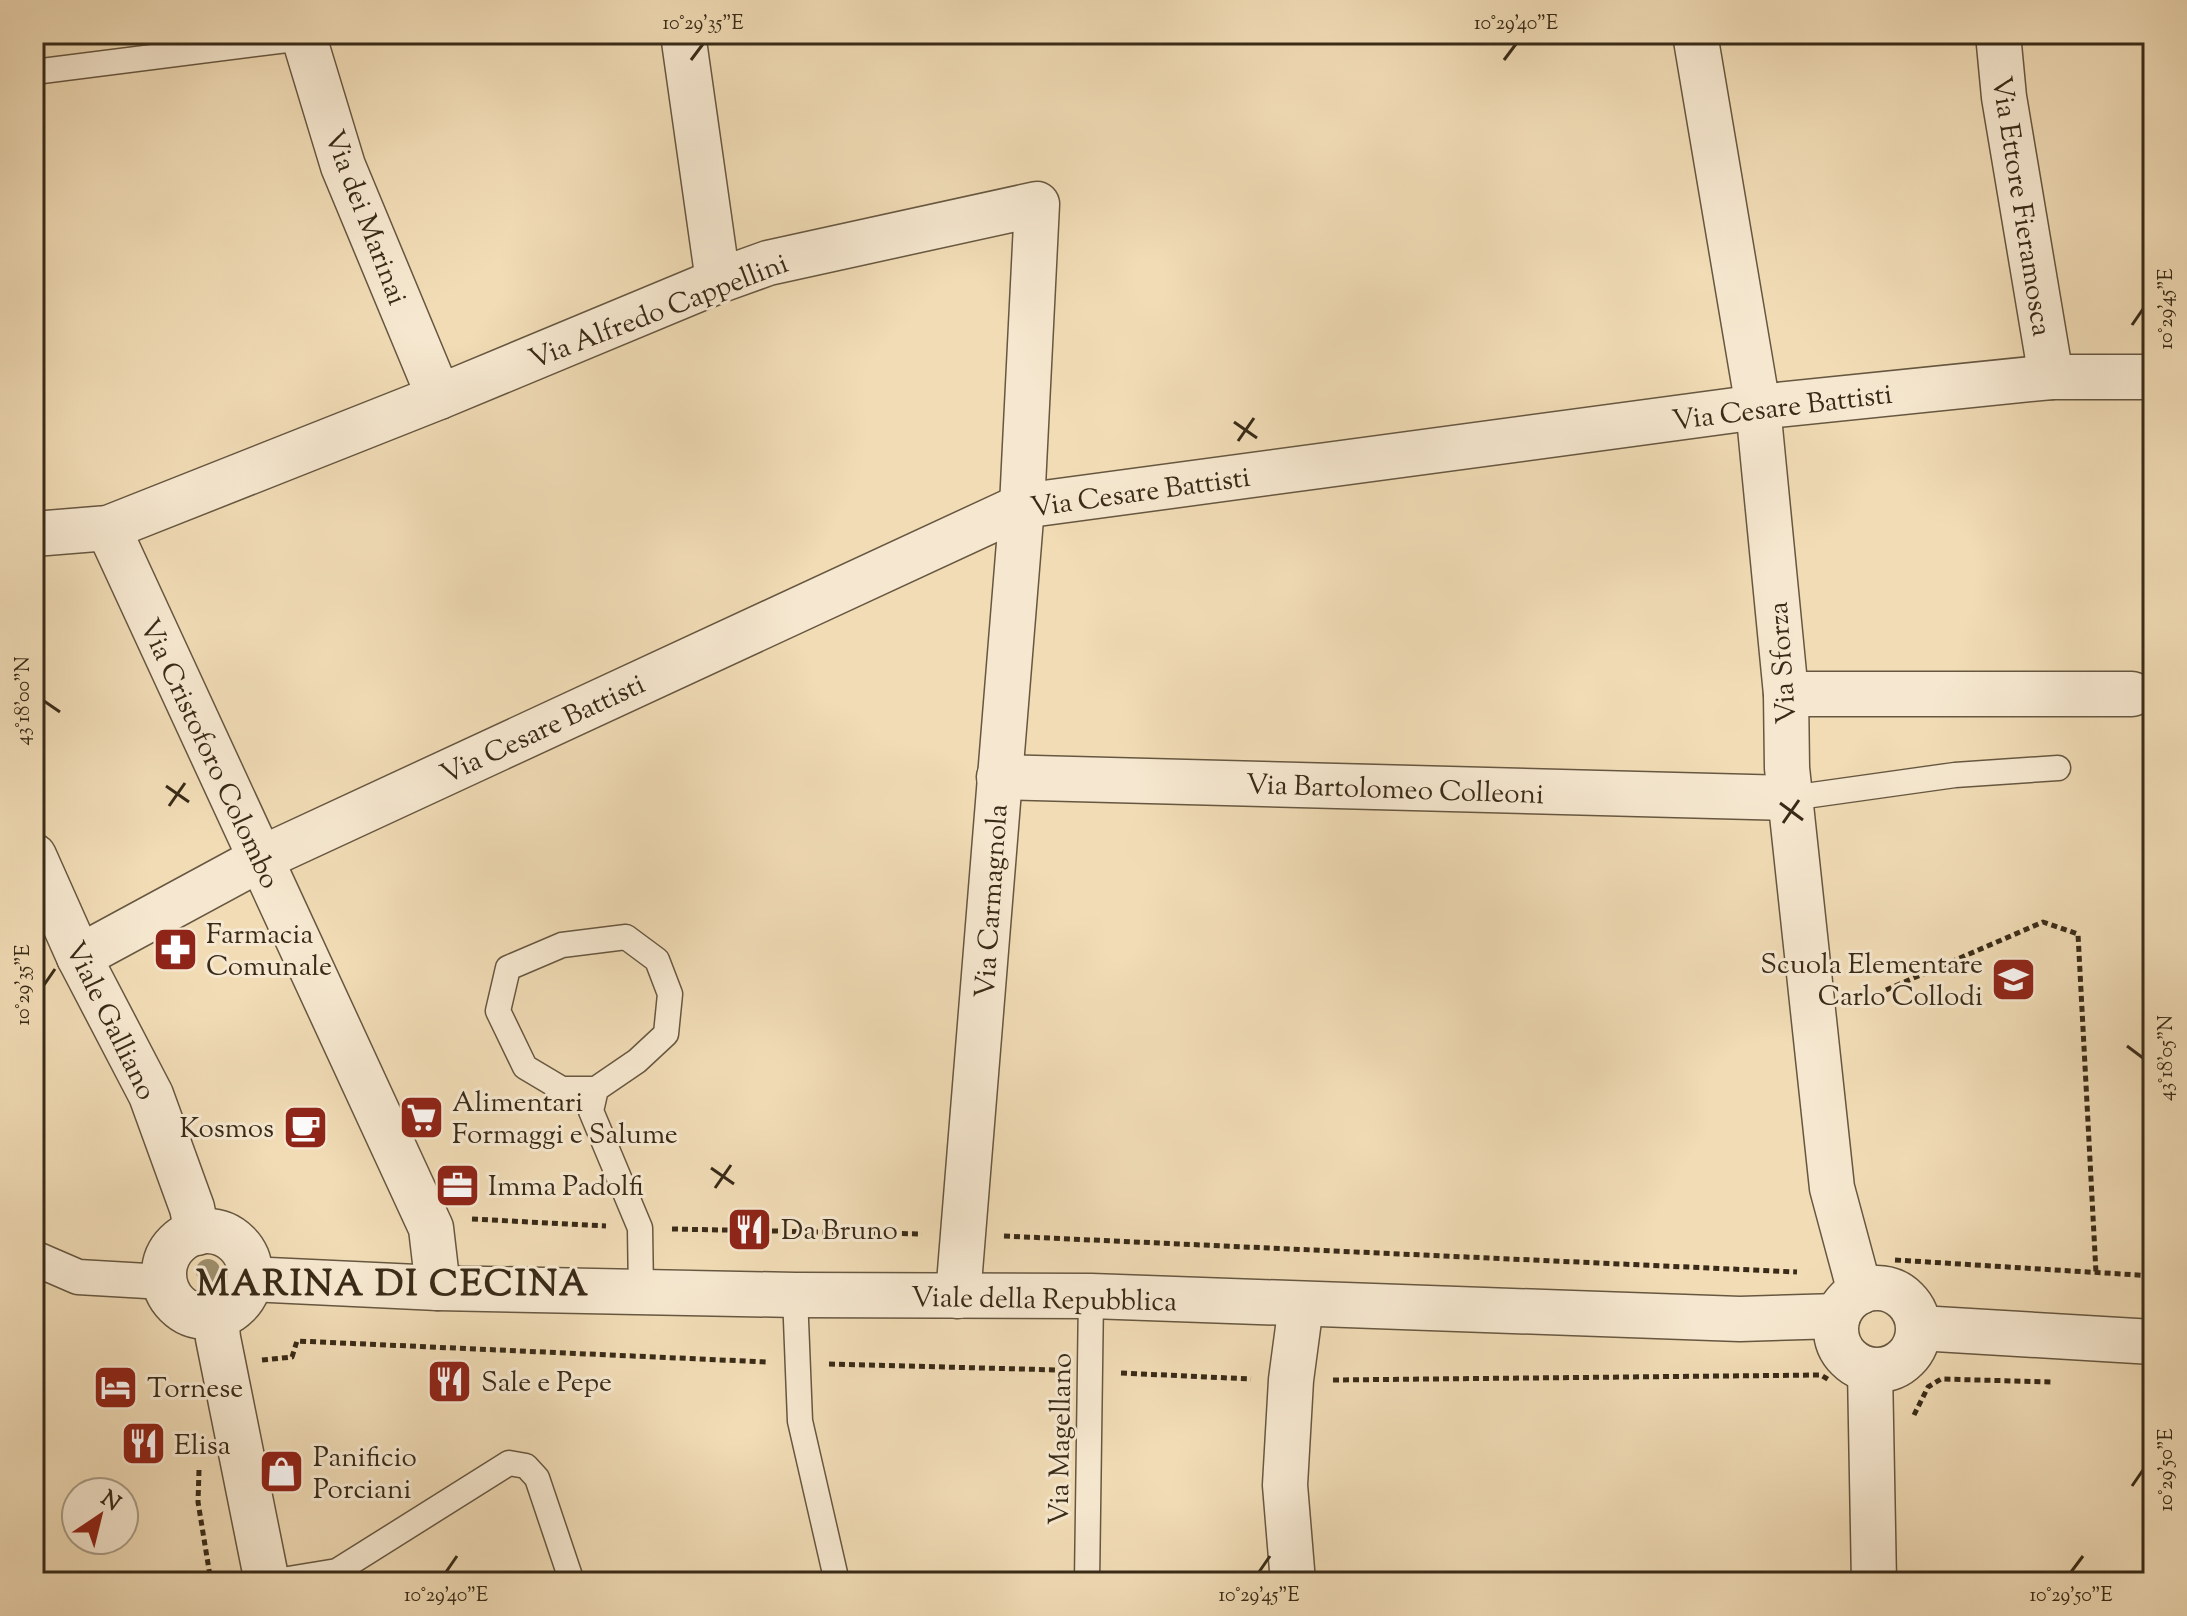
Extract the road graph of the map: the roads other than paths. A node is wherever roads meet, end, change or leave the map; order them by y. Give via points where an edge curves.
1 (683, 34) edge
2 (1695, 34) edge
3 (1998, 34) edge
4 (303, 36) edge
5 (34, 72) edge
6 (718, 281) junction
7 (2051, 377) junction
8 (2153, 377) edge
9 (439, 397) junction
10 (1758, 407) junction
11 (1022, 506) junction
12 (108, 528) junction
13 (39, 537) edge
14 (1786, 694) junction
15 (2132, 694) dead end
16 (2058, 768) dead end
17 (999, 777) junction
18 (1791, 798) junction
19 (34, 856) edge
20 (260, 859) junction
21 (59, 937) edge
22 (596, 1089) junction
23 (197, 1233) junction
24 (34, 1258) edge
25 (78, 1277) junction
26 (250, 1279) junction
27 (164, 1282) junction
28 (34, 1288) edge
29 (438, 1288) junction
30 (1862, 1289) junction
31 (641, 1292) junction
32 (795, 1295) junction
33 (958, 1296) junction
34 (1091, 1296) junction
35 (1301, 1305) junction
36 (216, 1317) junction
37 (1919, 1328) junction
38 (2153, 1342) edge
39 (1870, 1370) junction
40 (269, 1582) edge
41 (572, 1582) edge
42 (837, 1582) edge
43 (1087, 1582) edge
44 (1293, 1582) edge
45 (1874, 1582) edge

1 - 6 street
2 - 10 street, Via Sforza
3 - 7 street, Via Ettore Fieramosca
4 - 5 lane
4 - 9 street, Via dei Marinai via 343,166
6 - 9 street, Via Alfredo Cappellini
6 - 11 street, Via Alfredo Cappellini via 768,263 1037,204
7 - 8 street, Via Cesare Battisti
7 - 10 street, Via Cesare Battisti
9 - 12 street, Via Alfredo Cappellini
10 - 11 street, Via Cesare Battisti
10 - 14 street, Via Sforza
11 - 17 street, Via Carmagnola
11 - 20 street, Via Cesare Battisti
12 - 13 street, Via Alfredo Cappellini
12 - 20 street, Via Cristoforo Colombo
14 - 15 street
14 - 18 street, Via Sforza
16 - 18 lane via 1955,775
17 - 18 street, Via Bartolomeo Colleoni
17 - 33 street, Via Carmagnola
18 - 30 street, Via Sforza via 1832,1188
19 - 21 street, Viale Galliano
20 - 21 street, Via Cesare Battisti
20 - 29 street, Via Cristoforo Colombo via 431,1228
21 - 23 street, Viale Galliano via 151,1095
22 - 22 lane via 666,1034 670,994 657,960 626,937 562,945 508,968 498,1011 525,1067 562,1089
22 - 31 lane via 591,1111 640,1228
23 - 26 street via 211,1231 235,1242 249,1265
23 - 27 street via 185,1237 167,1256
24 - 25 street
25 - 27 street
25 - 28 street
26 - 29 street, Viale della Repubblica
26 - 36 street via 235,1308
27 - 36 street via 169,1295 189,1314
29 - 31 street, Viale della Repubblica
30 - 35 street, Viale della Repubblica via 1740,1319
30 - 37 street, Viale della Repubblica via 1897,1293 1913,1308
30 - 39 street via 1836,1336 1851,1361
31 - 32 street, Viale della Repubblica
32 - 33 street, Viale della Repubblica
32 - 42 lane via 800,1421
33 - 34 street, Viale della Repubblica
34 - 35 street, Viale della Repubblica
34 - 43 lane, Via Magellano
35 - 44 street via 1285,1485
36 - 40 street
37 - 38 street
37 - 39 street via 1916,1346 1905,1361 1888,1370
39 - 45 street
40 - 41 lane via 337,1571 509,1463 526,1466 537,1478

